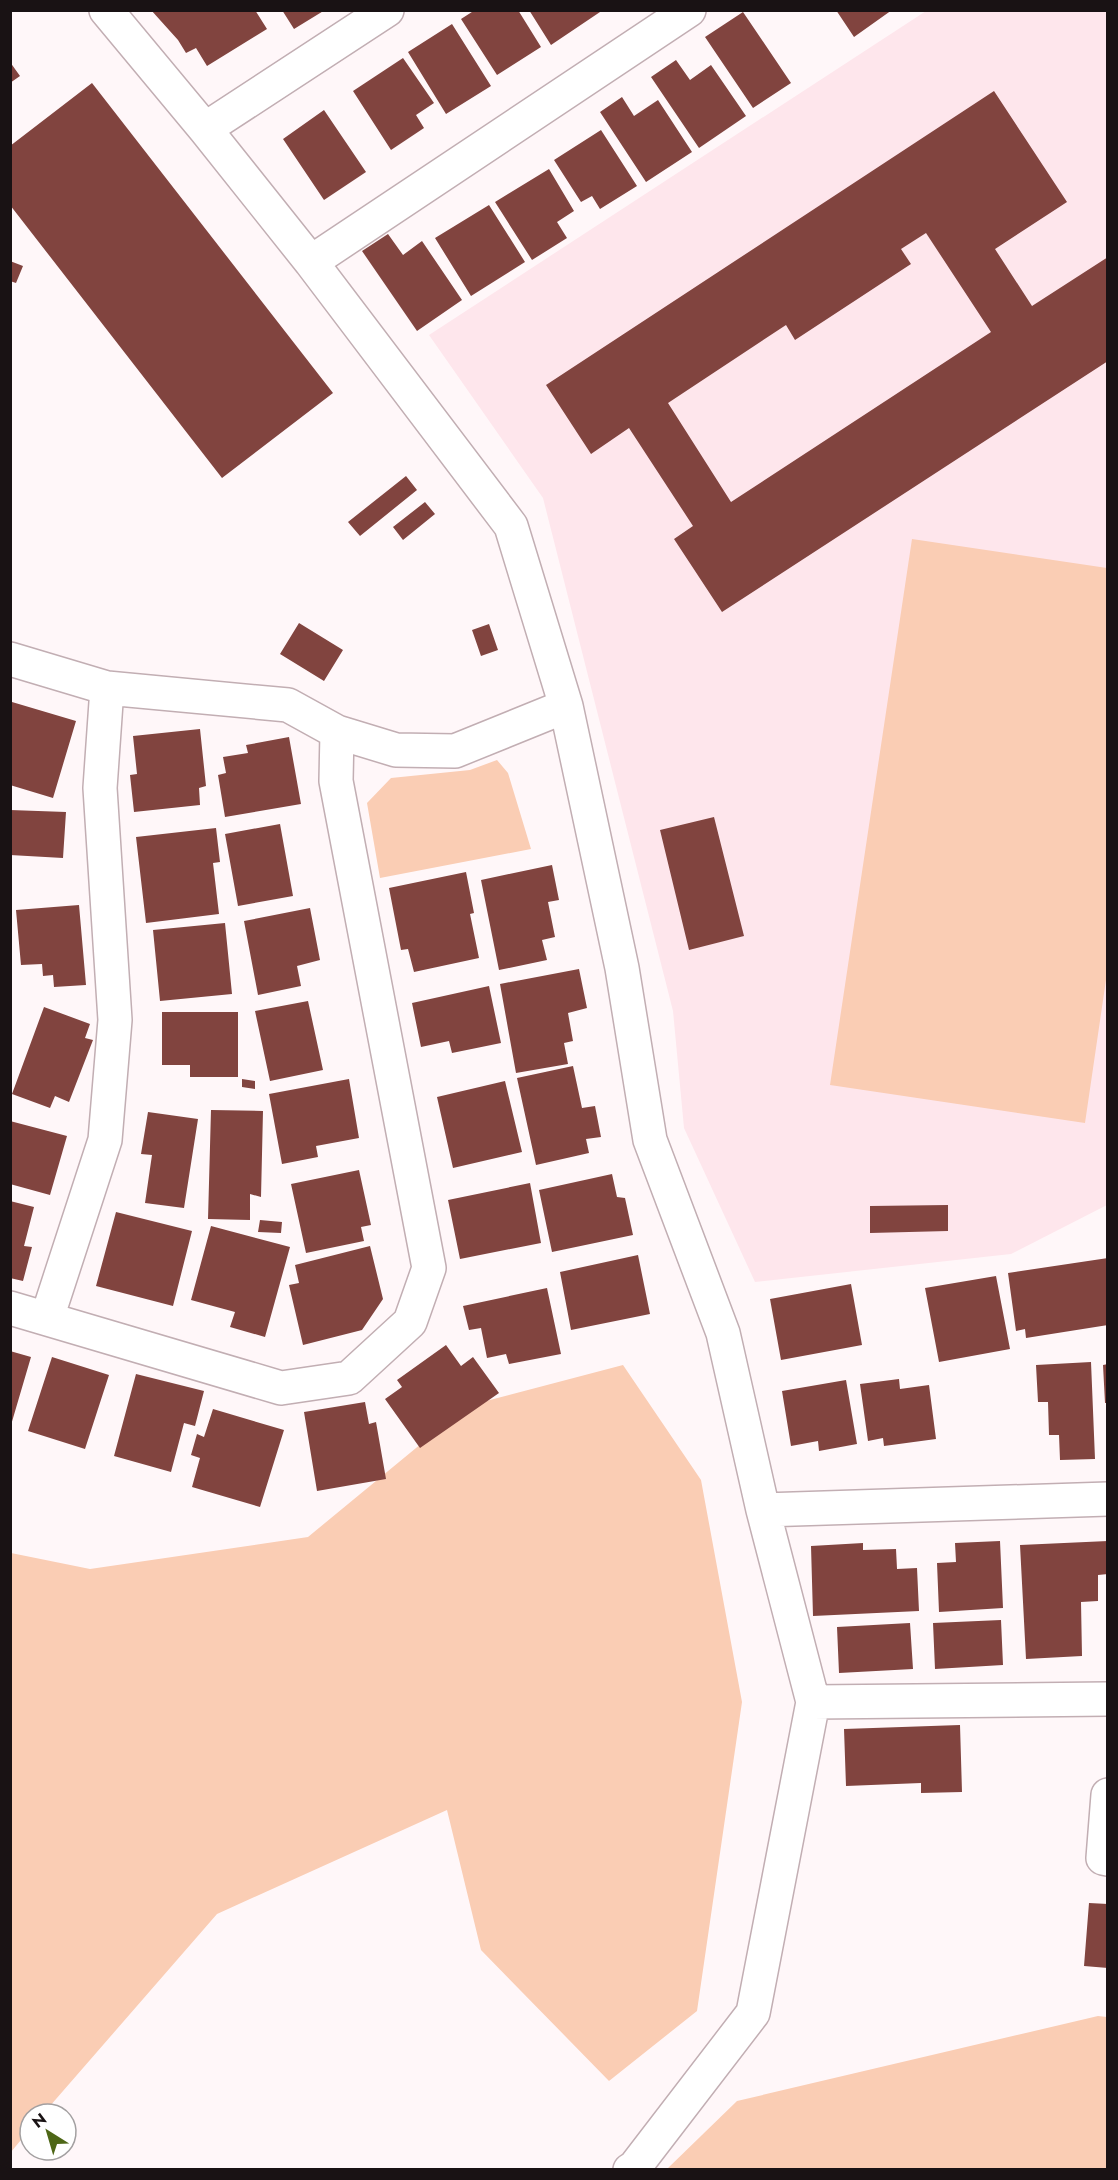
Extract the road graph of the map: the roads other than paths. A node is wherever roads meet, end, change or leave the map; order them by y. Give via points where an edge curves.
1 (106, 10) edge
2 (387, 10) edge
3 (689, 10) edge
4 (205, 129) junction
5 (311, 262) junction
6 (10, 659) edge
7 (107, 688) junction
8 (566, 706) junction
9 (337, 732) junction
10 (10, 1308) edge
11 (47, 1318) junction
12 (1107, 1499) edge
13 (763, 1510) junction
14 (1107, 1699) edge
15 (813, 1702) junction
16 (1107, 1795) edge
17 (1107, 1859) edge
18 (630, 2169) edge

1 - 4 street
2 - 4 street
3 - 5 street
4 - 5 street
5 - 8 street via 511,526
6 - 7 street
7 - 9 street via 288,705
7 - 11 street via 100,788 115,1020 105,1140
8 - 9 street via 454,751 396,750
8 - 13 street via 621,968 650,1140 723,1333
9 - 11 street via 336,781 429,1268 410,1322 349,1378 281,1388
10 - 11 street
12 - 13 street
13 - 15 street
14 - 15 street
15 - 18 street via 753,2013
16 - 17 street via 1103,1858

